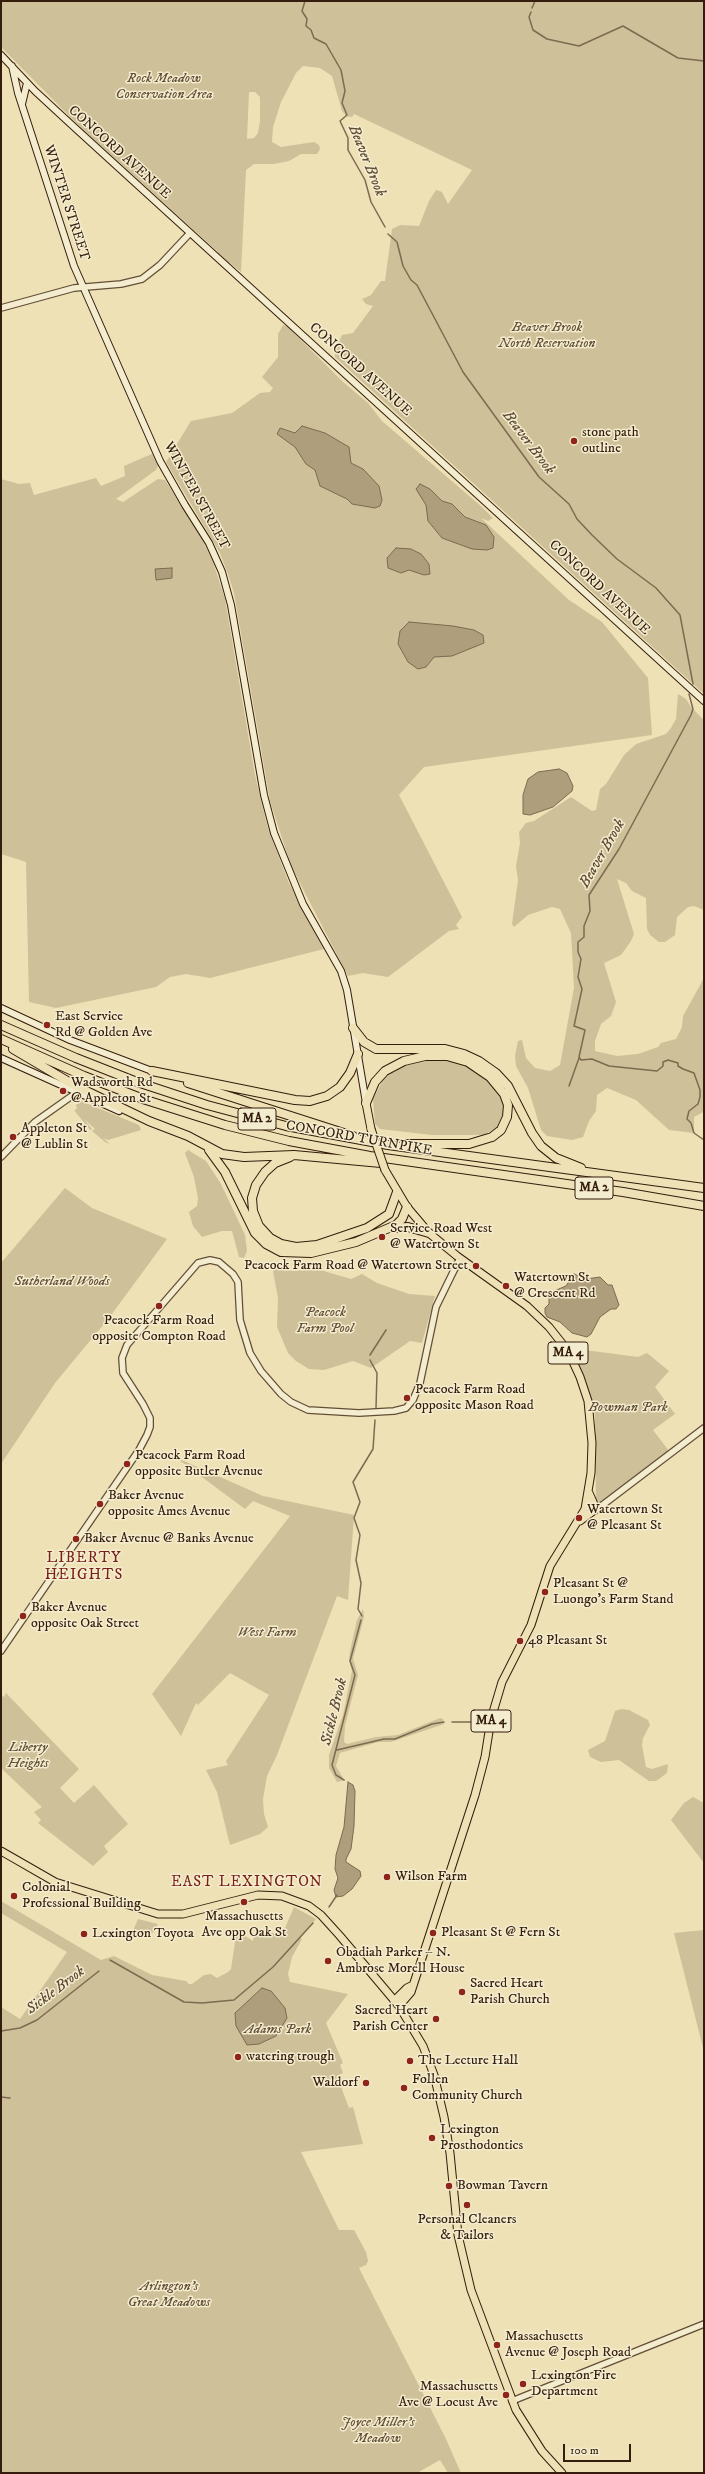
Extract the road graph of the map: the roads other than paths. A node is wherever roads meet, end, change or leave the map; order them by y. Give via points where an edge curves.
1 (1, 55) edge
2 (12, 66) junction
3 (26, 82) junction
4 (18, 93) junction
5 (38, 94) junction
6 (23, 102) junction
7 (190, 233) junction
8 (83, 287) junction
9 (1, 308) edge
10 (704, 701) edge
11 (1, 1008) edge
12 (1, 1025) edge
13 (353, 1028) junction
14 (1, 1040) edge
15 (358, 1054) junction
16 (1, 1058) edge
17 (152, 1071) junction
18 (76, 1093) junction
19 (366, 1103) junction
20 (149, 1121) junction
21 (367, 1142) junction
22 (388, 1145) junction
23 (208, 1147) junction
24 (294, 1155) junction
25 (1, 1157) edge
26 (409, 1162) junction
27 (599, 1174) junction
28 (704, 1188) edge
29 (397, 1192) junction
30 (704, 1206) edge
31 (407, 1207) junction
32 (390, 1228) junction
33 (429, 1233) junction
34 (460, 1258) junction
35 (704, 1428) edge
36 (593, 1506) junction
37 (1, 1651) edge
38 (1, 1852) edge
39 (396, 2004) junction
40 (704, 2324) edge
41 (512, 2401) junction
42 (562, 2473) edge

1 - 2 main road, CONCORD AVENUE
2 - 3 main road, CONCORD AVENUE
2 - 4 main road, WINTER STREET
3 - 4 main road
3 - 5 main road, CONCORD AVENUE
3 - 6 main road
4 - 6 main road, WINTER STREET
5 - 6 main road via 29,95
5 - 7 main road, CONCORD AVENUE
6 - 8 main road, WINTER STREET via 68,250
7 - 8 street via 160,265 142,279 121,284
7 - 10 main road, CONCORD AVENUE
8 - 9 street
8 - 13 main road, WINTER STREET via 160,461 209,543 222,572 231,605 266,805 282,856 303,904 338,964 346,987
11 - 17 main road via 66,1038
12 - 21 highway, CONCORD TURNPIKE / MA 2 via 96,1067 181,1097 271,1122
13 - 15 main road, WINTER STREET
13 - 27 highway via 364,1042 376,1049 448,1050 468,1055 482,1063 508,1086 532,1133 546,1150 563,1162
14 - 20 highway via 68,1082
14 - 26 highway, CONCORD TURNPIKE / MA 2 via 115,1089 198,1117 299,1143
15 - 17 highway via 350,1073 340,1087 325,1097 310,1101
15 - 19 main road, WINTER STREET
16 - 18 main road
17 - 21 highway via 338,1130
18 - 20 main road
18 - 25 street via 32,1125
19 - 22 highway via 375,1082 385,1071 408,1059 429,1056 454,1058 473,1065 493,1079 505,1095 508,1109 506,1121 501,1130 487,1140 469,1144 420,1142
19 - 29 main road, MA 4, bridge via 371,1129 385,1170
20 - 23 highway via 188,1136
21 - 22 highway, MA 2
22 - 27 highway, CONCORD TURNPIKE / MA 2
23 - 24 highway via 238,1157
23 - 32 highway via 225,1172 255,1233 275,1249 291,1254 315,1253 351,1244
24 - 26 highway via 380,1163
24 - 29 highway via 266,1170 257,1182 253,1195 253,1211 258,1224 266,1235 279,1243 307,1247 353,1234 388,1216
26 - 30 highway, CONCORD TURNPIKE / MA 2
27 - 28 highway, CONCORD TURNPIKE / MA 2
29 - 31 main road, MA 4
31 - 32 highway via 401,1221
31 - 33 main road, MA 4
32 - 33 highway via 406,1227
33 - 34 main road, MA 4
34 - 36 main road, MA 4 via 527,1306 549,1327 568,1351 588,1401 592,1443 589,1492
34 - 37 street via 436,1307 420,1382 413,1400 406,1408 394,1411 359,1413 308,1410 281,1394 261,1371 248,1347 240,1320 238,1282 233,1274 218,1262 210,1260 198,1263 127,1345 122,1358 123,1373 150,1418 150,1427 139,1450
35 - 36 street
36 - 39 main road, MA 4 via 578,1522 550,1566 531,1625 502,1682 491,1719 485,1757 475,1794 411,1986
38 - 39 main road via 54,1882 98,1898 158,1914 183,1914 258,1895 282,1896 296,1900 321,1915
39 - 41 main road via 424,2046 434,2075 450,2147 462,2257 471,2290
40 - 41 street
41 - 42 main road via 528,2431

